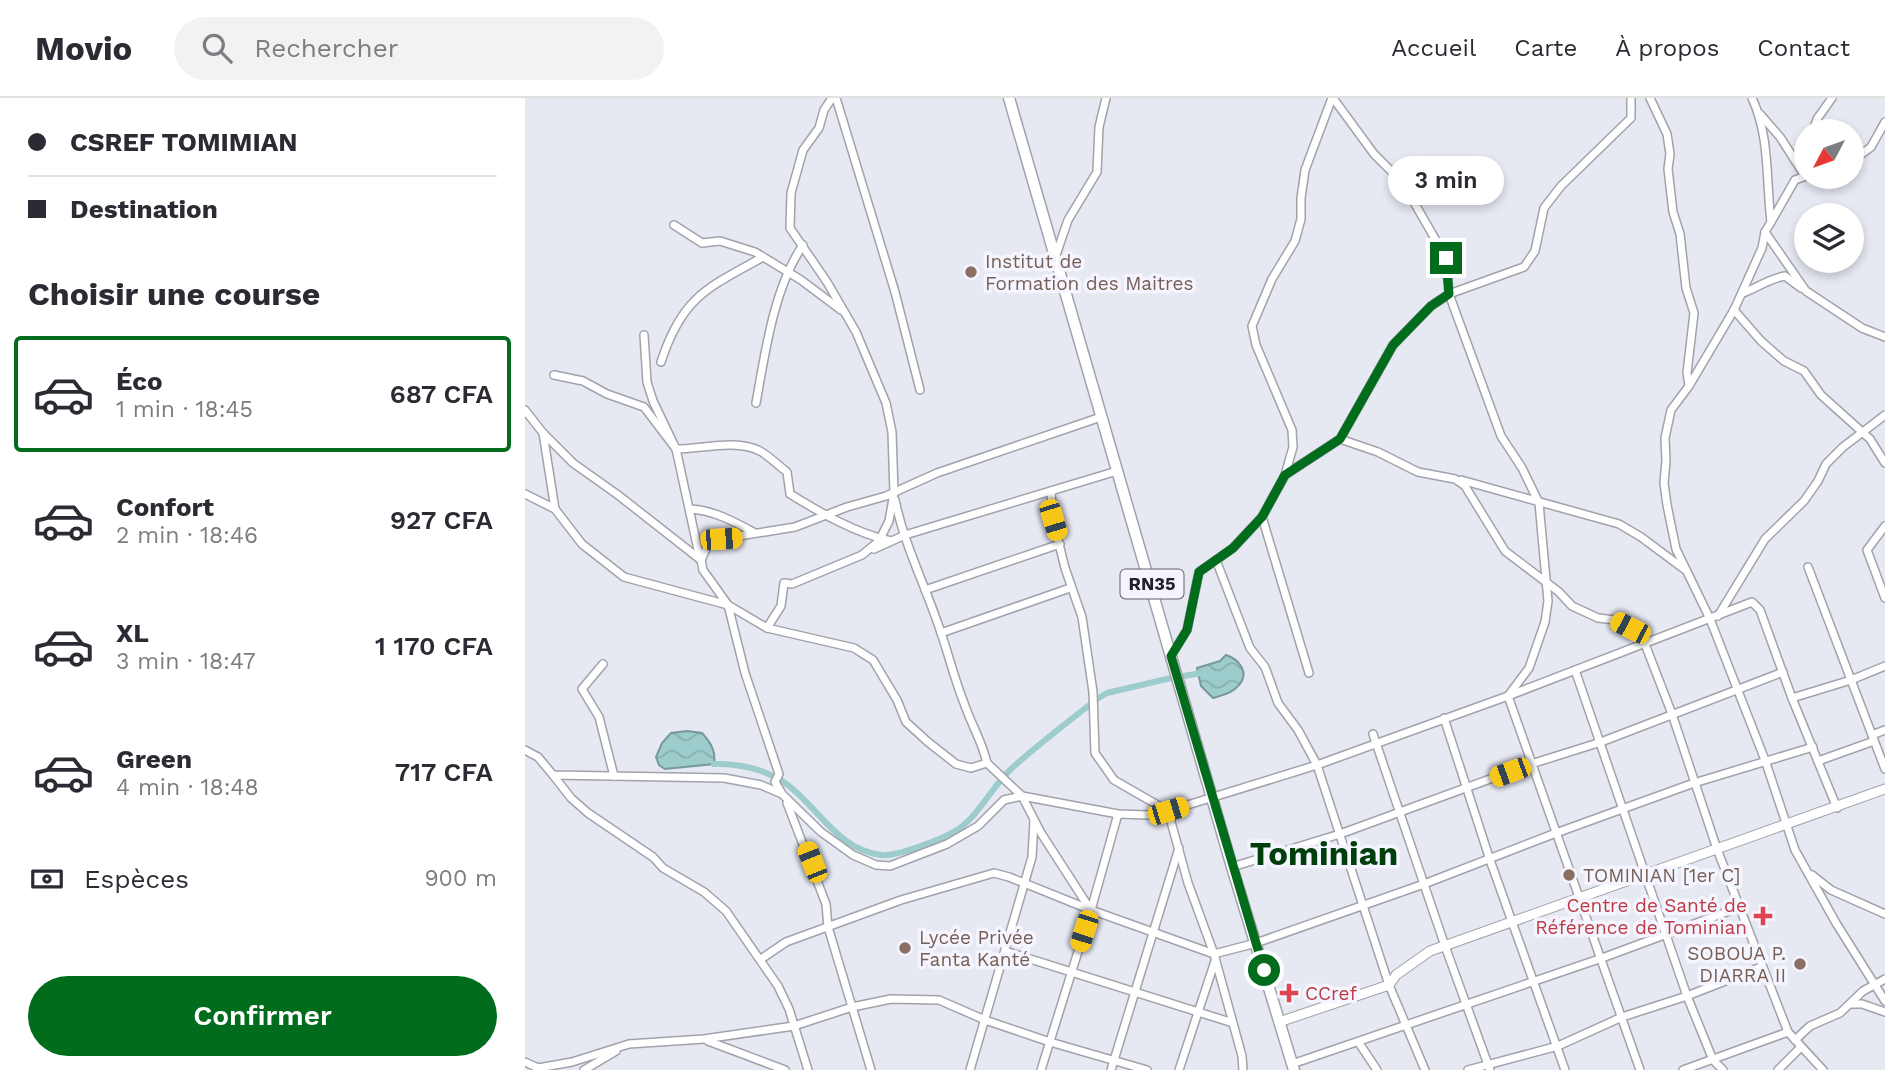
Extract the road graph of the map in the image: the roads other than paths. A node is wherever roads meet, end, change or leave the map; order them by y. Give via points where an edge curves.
1 (834, 98) edge
2 (1009, 98) edge
3 (1106, 98) edge
4 (1333, 98) edge
5 (1630, 98) edge
6 (1650, 98) edge
7 (1752, 98) edge
8 (1832, 98) edge
9 (1759, 114) junction
10 (1817, 119) edge
11 (1885, 122) edge
12 (1864, 152) edge
13 (1794, 158) edge
14 (1794, 182) edge
15 (1771, 222) junction
16 (674, 225) dead end
17 (1765, 232) junction
18 (803, 245) junction
19 (763, 257) junction
20 (1055, 259) junction
21 (788, 274) junction
22 (1806, 291) junction
23 (1743, 293) junction
24 (1449, 294) junction
25 (1734, 310) junction
26 (845, 312) junction
27 (644, 335) dead end
28 (1885, 337) edge
29 (661, 362) dead end
30 (554, 374) dead end
31 (1689, 386) junction
32 (920, 390) dead end
33 (756, 403) dead end
34 (525, 410) edge
35 (1885, 415) edge
36 (1101, 416) junction
37 (543, 433) junction
38 (1863, 434) junction
39 (1340, 439) junction
40 (676, 449) junction
41 (1885, 463) edge
42 (1117, 471) junction
43 (1285, 475) junction
44 (1455, 479) junction
45 (1051, 491) junction
46 (894, 493) junction
47 (525, 494) edge
48 (1538, 503) junction
49 (555, 509) junction
50 (689, 509) junction
51 (825, 515) junction
52 (1262, 517) junction
53 (1885, 526) edge
54 (755, 533) junction
55 (905, 535) junction
56 (880, 538) junction
57 (891, 541) junction
58 (1060, 544) junction
59 (862, 555) junction
60 (701, 559) junction
61 (1216, 560) junction
62 (1808, 567) dead end
63 (1687, 572) junction
64 (1546, 583) junction
65 (1070, 588) junction
66 (925, 590) junction
67 (1885, 598) edge
68 (728, 606) junction
69 (1714, 618) junction
70 (767, 628) junction
71 (941, 633) junction
72 (1645, 644) junction
73 (1171, 656) junction
74 (603, 664) dead end
75 (1885, 666) edge
76 (1575, 670) junction
77 (1783, 672) junction
78 (1309, 674) dead end
79 (1851, 680) junction
80 (1737, 689) junction
81 (1508, 696) junction
82 (1792, 698) junction
83 (1672, 714) junction
84 (1444, 718) junction
85 (1885, 730) edge
86 (1373, 734) dead end
87 (1873, 738) junction
88 (1601, 742) junction
89 (1376, 743) junction
90 (1813, 747) junction
91 (525, 750) edge
92 (1765, 760) junction
93 (1818, 761) junction
94 (987, 763) junction
95 (1531, 764) junction
96 (1317, 765) junction
97 (1885, 769) edge
98 (553, 775) junction
99 (614, 776) junction
100 (1694, 783) junction
101 (1467, 788) junction
102 (1885, 789) edge
103 (782, 794) junction
104 (1022, 796) junction
105 (1212, 798) junction
106 (1837, 808) junction
107 (1623, 809) junction
108 (1168, 811) junction
109 (1399, 812) junction
110 (1118, 814) junction
111 (1034, 820) junction
112 (1788, 824) junction
113 (1556, 833) junction
114 (1340, 834) junction
115 (1179, 847) junction
116 (1717, 849) junction
117 (1490, 860) junction
118 (1233, 867) junction
119 (1808, 871) junction
120 (1647, 873) junction
121 (1024, 883) junction
122 (1424, 884) junction
123 (1579, 896) junction
124 (1364, 904) junction
125 (1739, 908) junction
126 (1091, 910) junction
127 (1885, 914) edge
128 (1511, 921) junction
129 (828, 927) junction
130 (1153, 932) junction
131 (1665, 933) junction
132 (1256, 943) junction
133 (1445, 946) junction
134 (1005, 951) junction
135 (1214, 957) junction
136 (1602, 958) junction
137 (761, 959) junction
138 (1761, 967) junction
139 (1071, 971) junction
140 (1885, 979) edge
141 (1532, 981) junction
142 (1875, 984) junction
143 (1389, 985) junction
144 (1135, 990) junction
145 (1688, 996) junction
146 (1885, 1001) edge
147 (1851, 1004) junction
148 (1465, 1005) junction
149 (852, 1007) junction
150 (1197, 1011) junction
151 (1885, 1012) edge
152 (1622, 1017) junction
153 (985, 1020) junction
154 (1279, 1022) junction
155 (1233, 1023) junction
156 (794, 1026) junction
157 (1407, 1026) junction
158 (1788, 1032) junction
159 (704, 1039) junction
160 (1050, 1042) junction
161 (1359, 1043) junction
162 (629, 1044) junction
163 (1798, 1044) junction
164 (1558, 1046) junction
165 (1114, 1060) junction
166 (1713, 1060) junction
167 (525, 1062) edge
168 (1294, 1067) edge
169 (1489, 1067) edge
170 (584, 1070) edge
171 (785, 1070) edge
172 (808, 1070) edge
173 (870, 1070) edge
174 (970, 1070) edge
175 (1041, 1070) edge
176 (1111, 1070) edge
177 (1147, 1070) edge
178 (1179, 1070) edge
179 (1243, 1070) edge
180 (1377, 1070) edge
181 (1425, 1070) edge
182 (1468, 1070) edge
183 (1565, 1070) edge
184 (1640, 1070) edge
185 (1683, 1070) edge
186 (1723, 1070) edge
187 (1778, 1070) edge
188 (1823, 1070) edge

1 - 18 street via 803,150 791,193 790,228
1 - 32 street via 895,292
2 - 20 main road, RN35
3 - 20 street via 1097,172 1068,220
4 - 24 street via 1419,208 1446,258
4 - 43 street via 1305,170 1295,241 1252,326 1292,430 1293,447
5 - 24 street via 1631,118 1544,208 1535,251 1524,267
6 - 31 street via 1667,134 1673,212 1693,313
7 - 9 street
8 - 10 street
9 - 13 street
9 - 15 street
11 - 12 street
14 - 15 street
15 - 17 street
16 - 19 street via 702,243 720,241
17 - 22 street
17 - 23 street
18 - 21 street
18 - 26 street
19 - 21 street
19 - 29 street via 702,292 677,320
20 - 36 main road, RN35
21 - 26 street
21 - 33 street via 772,321
22 - 23 street via 1785,276
22 - 28 street via 1862,328
23 - 25 street
24 - 39 street via 1393,345
24 - 48 street via 1501,436
25 - 31 street
25 - 38 street via 1761,341 1804,371 1821,395
26 - 46 street via 887,403
27 - 40 street via 647,382
30 - 40 street via 644,407
31 - 63 street via 1671,410 1664,483 1676,549
34 - 37 street
35 - 38 street
36 - 42 main road, RN35
36 - 46 street via 937,473
37 - 49 street
37 - 60 street via 573,463
38 - 41 street
38 - 69 street via 1832,456 1804,501 1765,539
39 - 43 street
39 - 44 street via 1418,472
40 - 50 street
40 - 51 street via 725,444 759,450 787,472 790,494
42 - 45 street
42 - 73 main road, RN35
43 - 52 street
44 - 48 street
44 - 64 street via 1465,486 1505,551
45 - 55 street
45 - 58 street
46 - 51 street
46 - 55 street
46 - 56 street via 889,521
47 - 49 street
48 - 63 street via 1619,524
48 - 64 street
49 - 68 street via 582,544 624,577
50 - 54 street via 730,519
50 - 60 street
51 - 54 street via 795,527
51 - 56 street
52 - 61 street
52 - 78 street
53 - 67 street via 1867,550
54 - 60 street via 721,539 707,547
55 - 57 street
55 - 66 street
56 - 57 street
56 - 59 street
57 - 59 street
58 - 65 street
58 - 66 street
59 - 70 street via 792,584 784,583 781,606
60 - 68 street
61 - 73 street via 1199,572 1187,630
61 - 96 street via 1277,703
62 - 79 street
63 - 69 street
64 - 72 street via 1572,606 1615,620
64 - 81 street via 1548,601 1538,649
65 - 71 street
65 - 108 street via 1082,617 1093,692 1095,753 1114,780
66 - 71 street
68 - 70 street
68 - 103 street
69 - 72 street
69 - 77 street via 1752,602
69 - 80 street
70 - 94 street via 854,648 873,660 906,722 936,749 956,764 971,768
71 - 94 street
72 - 76 street
72 - 83 street
73 - 105 main road, RN35
74 - 99 street via 582,689 599,718
75 - 79 street
76 - 81 street
76 - 88 street
77 - 80 street
77 - 82 street
79 - 82 street
79 - 87 street
80 - 83 street
80 - 92 street
81 - 84 street
81 - 95 street
82 - 90 street
83 - 88 street
83 - 100 street
84 - 89 street
84 - 101 street
85 - 87 street
86 - 89 street
87 - 93 street
87 - 97 street
88 - 95 street
88 - 107 street
89 - 96 street
89 - 109 street
90 - 92 street
90 - 93 street
91 - 98 street
92 - 100 street
92 - 112 street
93 - 106 street
94 - 104 street
95 - 101 street
95 - 113 street
96 - 105 street
96 - 114 street
98 - 99 street
98 - 137 street via 589,813 726,911
99 - 103 street via 724,778
100 - 107 street
100 - 116 street
101 - 109 street
101 - 117 street
102 - 106 street
103 - 104 street via 853,855 890,866 947,844 978,826 1004,800
103 - 129 street via 812,862 826,904
104 - 110 street
104 - 111 street
105 - 108 street
105 - 118 main road, RN35
106 - 112 street
107 - 113 street
107 - 120 street
108 - 110 street
108 - 115 street
109 - 114 street
109 - 122 street
110 - 126 street
111 - 121 street via 1032,857
111 - 126 street
112 - 116 street
112 - 119 street via 1794,850
113 - 117 street
113 - 123 street
114 - 118 street
114 - 124 street
115 - 130 street
115 - 135 street
116 - 120 street
116 - 125 street
117 - 122 street
117 - 128 street
118 - 132 main road, RN35
119 - 127 street via 1831,890
119 - 142 street
120 - 123 street
120 - 131 street
121 - 126 street
121 - 129 street via 993,873
121 - 134 street
122 - 124 street
122 - 133 street
123 - 128 street
123 - 136 street
124 - 132 street
124 - 143 street
125 - 131 street
125 - 138 street
126 - 130 street
126 - 139 street
128 - 133 street
128 - 141 street
129 - 137 street via 786,942
129 - 149 street
130 - 135 street
130 - 144 street
131 - 136 street
131 - 145 street
132 - 135 street
132 - 154 main road, RN35
133 - 143 street via 1430,951
133 - 148 street
134 - 139 street
134 - 153 street
135 - 150 street
135 - 155 street
136 - 141 street
136 - 152 street
137 - 156 street
138 - 145 street
138 - 158 street
139 - 144 street
139 - 160 street
140 - 142 street
141 - 148 street
141 - 164 street
142 - 146 street
142 - 147 street
143 - 154 street
143 - 157 street
144 - 150 street
144 - 165 street
145 - 152 street
145 - 166 street
147 - 151 street
147 - 163 street via 1810,1026
148 - 157 street
148 - 169 street
149 - 153 street via 891,999 939,1000
149 - 156 street
149 - 173 street
150 - 155 street
150 - 178 street
152 - 164 street
152 - 184 street
153 - 160 street
153 - 174 street
154 - 168 main road, RN35
155 - 179 street
156 - 159 street
156 - 172 street
157 - 161 street
157 - 181 street
158 - 163 street
158 - 166 street
159 - 162 street
159 - 171 street
160 - 165 street
160 - 175 street
161 - 168 street
161 - 180 street
162 - 167 street via 538,1068
162 - 170 street
163 - 187 street
163 - 188 street
164 - 169 street
164 - 183 street
165 - 176 street
165 - 177 street
166 - 185 street
166 - 186 street
169 - 182 street

